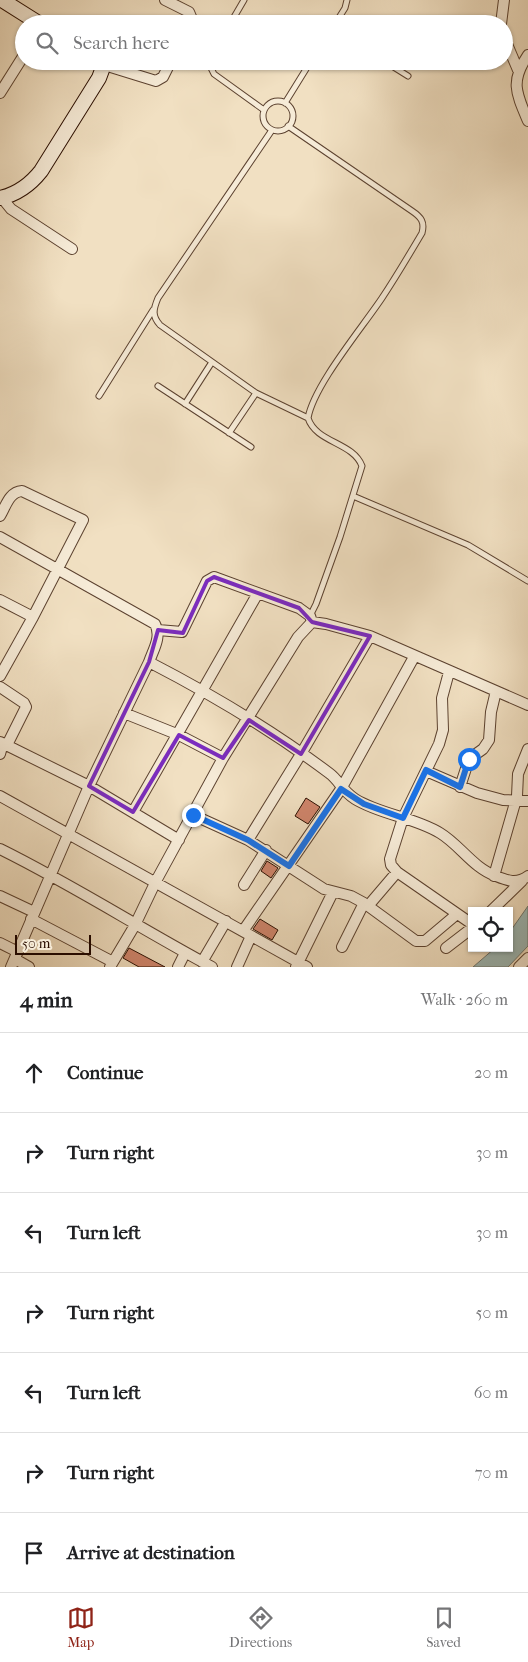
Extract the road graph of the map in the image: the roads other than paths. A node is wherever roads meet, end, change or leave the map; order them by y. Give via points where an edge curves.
1 (2, 0) edge
2 (165, 0) edge
3 (244, 0) edge
4 (347, 0) edge
5 (504, 0) edge
6 (26, 15) edge
7 (190, 15) edge
8 (235, 15) edge
9 (341, 15) edge
10 (502, 15) edge
11 (528, 55) edge
12 (513, 58) edge
13 (15, 69) edge
14 (102, 70) edge
15 (121, 70) edge
16 (167, 70) edge
17 (212, 70) edge
18 (306, 70) edge
19 (398, 70) edge
20 (518, 70) junction
21 (408, 76) dead end
22 (0, 93) edge
23 (284, 103) junction
24 (264, 110) junction
25 (528, 121) edge
26 (288, 126) junction
27 (272, 130) junction
28 (1, 198) edge
29 (72, 249) dead end
30 (153, 310) junction
31 (212, 362) junction
32 (158, 386) dead end
33 (256, 393) junction
34 (99, 396) dead end
35 (185, 404) junction
36 (308, 418) junction
37 (229, 432) junction
38 (251, 447) dead end
39 (353, 496) junction
40 (0, 516) edge
41 (0, 537) edge
42 (58, 570) junction
43 (528, 581) edge
44 (258, 593) junction
45 (0, 600) edge
46 (33, 617) junction
47 (311, 619) junction
48 (158, 630) junction
49 (370, 636) junction
50 (414, 657) junction
51 (148, 662) junction
52 (450, 672) junction
53 (0, 676) edge
54 (0, 687) edge
55 (202, 690) junction
56 (496, 691) junction
57 (528, 705) edge
58 (124, 714) junction
59 (248, 720) junction
60 (179, 735) junction
61 (4, 743) edge
62 (528, 749) edge
63 (0, 754) edge
64 (302, 754) junction
65 (223, 758) junction
66 (426, 770) junction
67 (89, 786) junction
68 (460, 787) junction
69 (341, 789) junction
70 (0, 796) edge
71 (516, 799) junction
72 (528, 801) edge
73 (133, 812) junction
74 (193, 815) junction
75 (403, 818) junction
76 (68, 834) junction
77 (179, 840) junction
78 (248, 840) junction
79 (0, 849) edge
80 (266, 850) junction
81 (289, 866) junction
82 (397, 872) junction
83 (52, 875) junction
84 (494, 876) junction
85 (525, 878) edge
86 (156, 881) junction
87 (244, 885) dead end
88 (333, 892) junction
89 (0, 896) edge
90 (366, 904) junction
91 (495, 907) edge
92 (457, 914) junction
93 (32, 915) junction
94 (226, 921) junction
95 (468, 923) edge
96 (135, 925) junction
97 (468, 929) edge
98 (247, 934) junction
99 (0, 944) edge
100 (342, 947) dead end
101 (446, 948) dead end
102 (185, 952) junction
103 (528, 958) edge
104 (14, 959) edge
105 (202, 962) junction
106 (111, 965) edge
107 (300, 965) edge
108 (29, 967) edge
109 (178, 967) edge
110 (212, 967) edge
111 (237, 967) edge
112 (518, 967) edge

1 - 6 street
2 - 7 street
3 - 8 lane
4 - 9 lane
5 - 10 street
11 - 20 street
12 - 20 street
13 - 22 street
14 - 28 street via 42,171 16,194
15 - 16 street via 156,81 163,78
17 - 24 lane
18 - 23 lane
19 - 21 lane
20 - 25 street via 516,82
23 - 24 lane via 271,103
23 - 26 lane via 292,114
24 - 27 lane via 263,120
26 - 27 lane via 281,131
26 - 36 lane via 418,215 424,226 382,298 331,372 309,410
27 - 30 lane
28 - 29 street via 11,209
30 - 31 lane via 154,319 160,326
30 - 34 lane
31 - 33 lane
31 - 35 lane
32 - 35 lane
33 - 36 lane
33 - 37 lane
35 - 37 lane
36 - 39 lane via 316,431 359,459 362,466
37 - 38 lane
39 - 43 lane via 468,545
39 - 47 lane
40 - 42 street via 15,491 22,491 83,520
41 - 42 street
42 - 46 street
42 - 48 street via 155,624
44 - 47 street via 300,608
44 - 48 street via 210,578 182,632
44 - 55 street
45 - 46 street
46 - 53 street
47 - 49 street
47 - 59 street
48 - 51 street
49 - 50 street
49 - 64 street
50 - 52 street
50 - 69 street
51 - 55 street
51 - 58 street
52 - 56 street
52 - 66 street via 442,698 440,744
54 - 61 street via 26,707
55 - 59 street
55 - 60 street
56 - 57 street
56 - 68 street via 489,740 469,759
58 - 60 street
58 - 67 street
59 - 64 street
59 - 65 street
60 - 65 street
60 - 73 street
61 - 63 street
61 - 67 street
62 - 71 street via 518,774
64 - 69 street via 331,774
64 - 78 street
65 - 74 street
66 - 68 street
66 - 75 street
67 - 73 street
67 - 76 street
68 - 71 street via 490,797
69 - 75 street via 364,804
69 - 81 street
70 - 76 street
71 - 72 street
71 - 84 street
73 - 77 street
74 - 77 street
74 - 78 street
75 - 82 street via 390,859
75 - 84 street via 439,832
76 - 83 street
76 - 86 street
77 - 86 street
78 - 80 street
79 - 83 street
80 - 81 street
80 - 87 street
81 - 88 street
81 - 98 street
82 - 90 street
82 - 92 street
83 - 93 street
83 - 96 street
84 - 85 street via 511,881
85 - 91 street
86 - 94 street
86 - 96 street
88 - 90 street
88 - 107 street
89 - 93 street
90 - 92 street via 421,942
90 - 100 street
92 - 95 street
93 - 104 street
93 - 106 street
94 - 98 street
94 - 105 street
96 - 102 street
96 - 106 street
97 - 101 street
98 - 107 street
98 - 111 street
99 - 104 street
102 - 105 street
102 - 109 street
103 - 112 street
104 - 108 street
105 - 110 street

